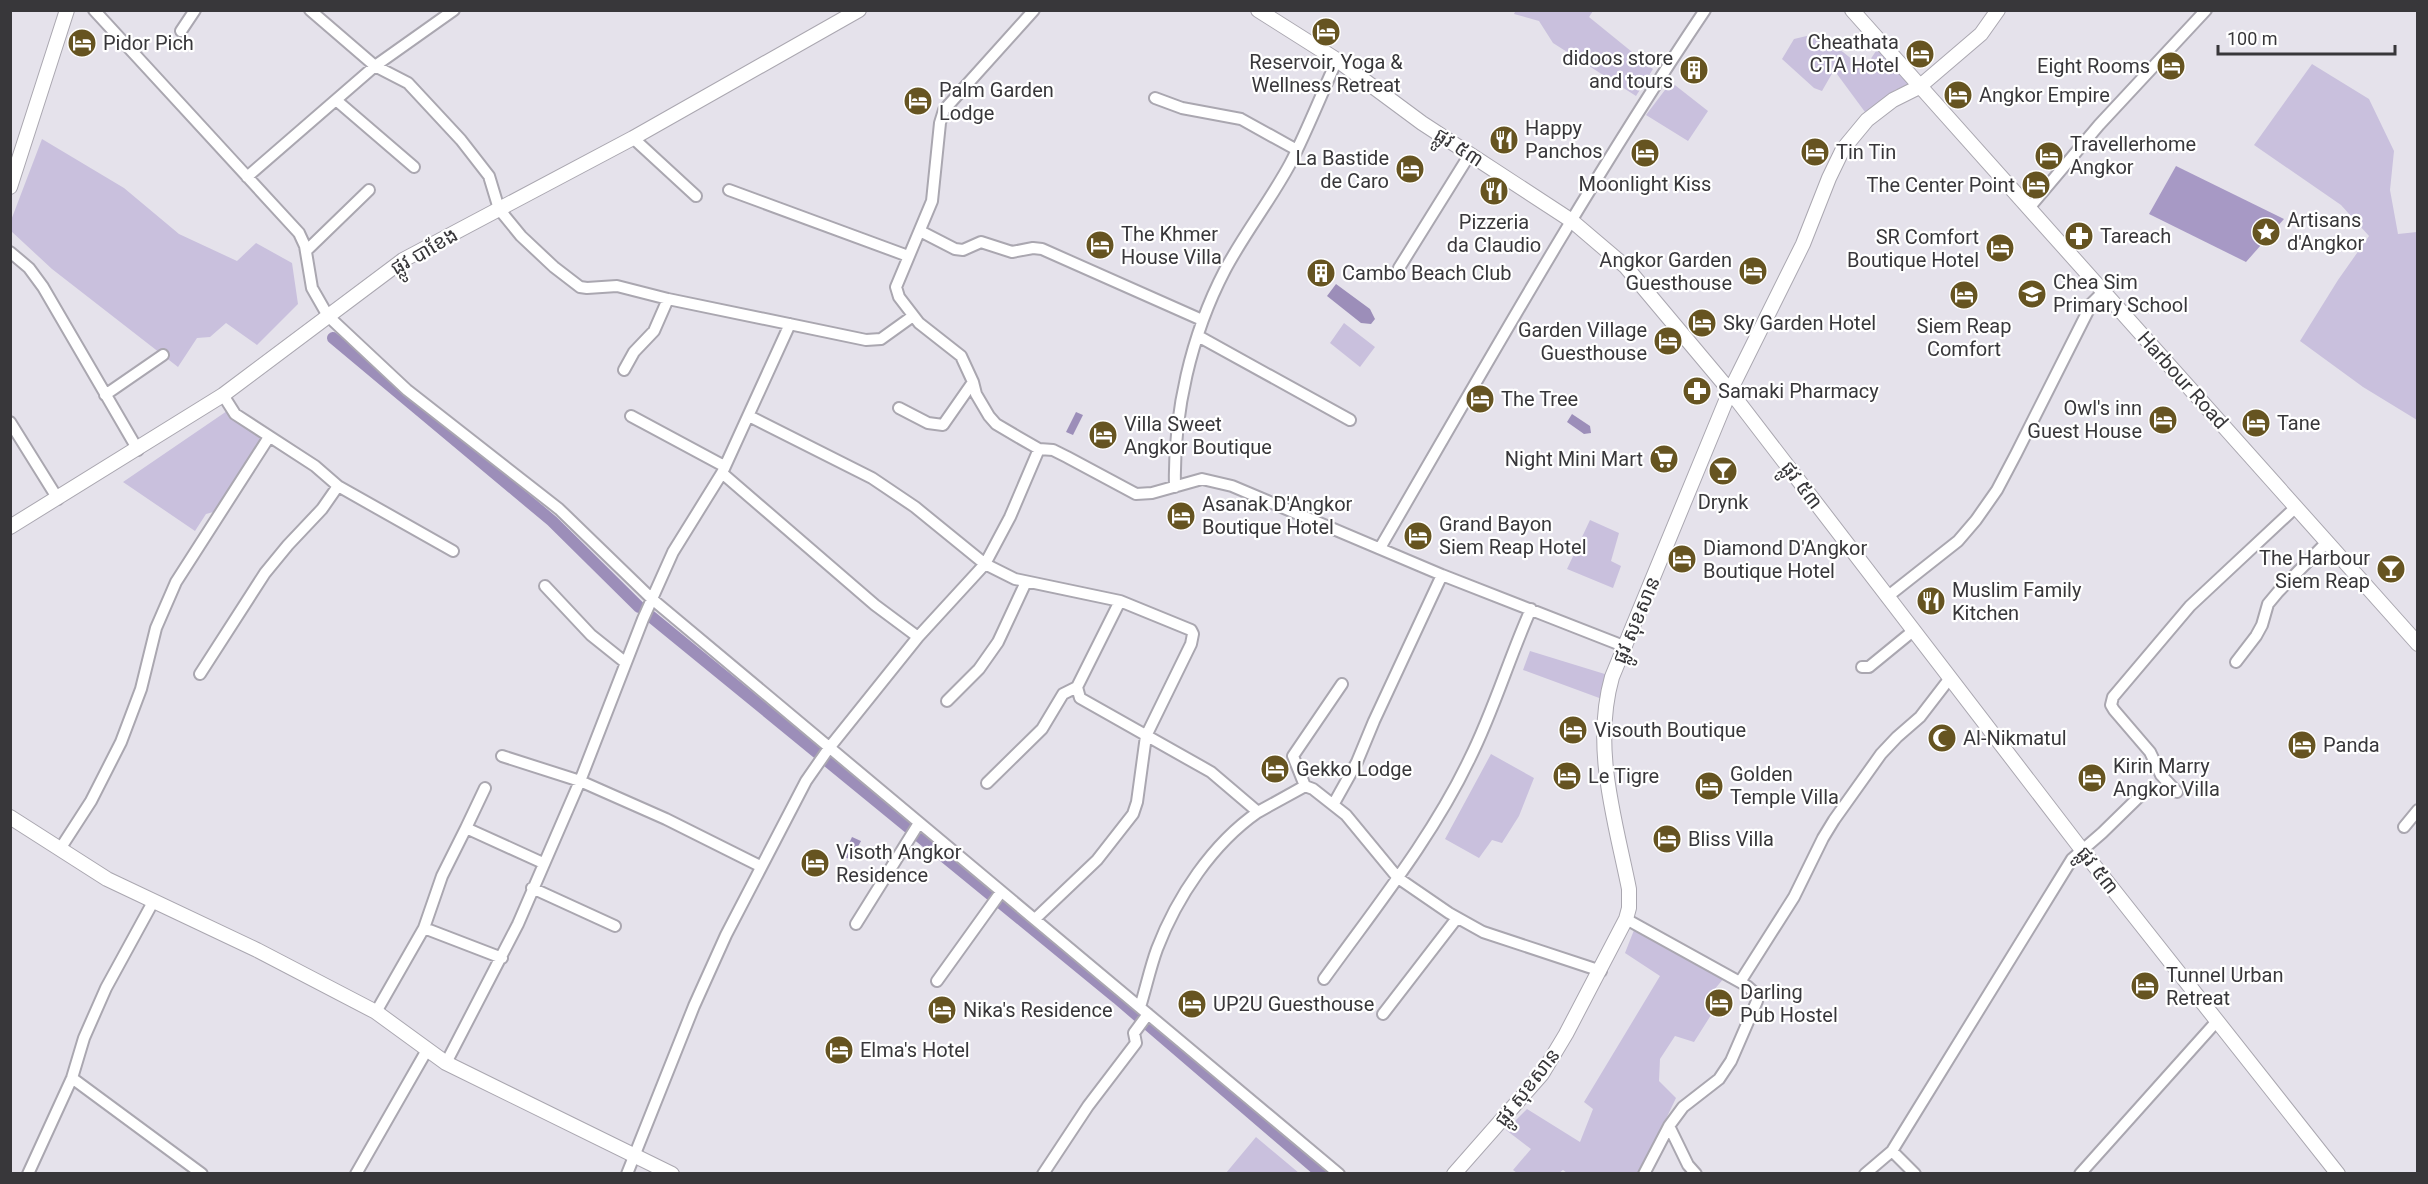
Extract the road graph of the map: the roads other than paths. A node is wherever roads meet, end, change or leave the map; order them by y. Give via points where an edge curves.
1 (67, 10) edge
2 (94, 10) edge
3 (195, 10) edge
4 (309, 10) edge
5 (454, 10) edge
6 (859, 10) edge
7 (1035, 10) edge
8 (1258, 10) edge
9 (1705, 10) edge
10 (1852, 10) edge
11 (1998, 10) edge
12 (2206, 10) edge
13 (181, 31) dead end
14 (1337, 60) junction
15 (375, 66) junction
16 (1919, 87) junction
17 (1155, 99) dead end
18 (336, 100) junction
19 (633, 138) junction
20 (1297, 150) junction
21 (1470, 154) junction
22 (414, 166) dead end
23 (247, 177) junction
24 (10, 187) edge
25 (369, 190) dead end
26 (729, 190) dead end
27 (696, 196) dead end
28 (2029, 208) junction
29 (499, 209) junction
30 (1572, 221) junction
31 (920, 231) junction
32 (306, 251) junction
33 (10, 252) edge
34 (908, 256) junction
35 (1399, 268) dead end
36 (2104, 291) junction
37 (668, 299) junction
38 (328, 316) junction
39 (913, 316) junction
40 (1202, 320) junction
41 (790, 324) junction
42 (1198, 336) junction
43 (163, 355) dead end
44 (624, 370) dead end
45 (973, 382) junction
46 (1730, 391) junction
47 (105, 395) junction
48 (223, 395) junction
49 (899, 408) dead end
50 (631, 416) dead end
51 (749, 416) junction
52 (1350, 420) dead end
53 (10, 422) edge
54 (269, 437) junction
55 (1040, 449) junction
56 (138, 450) junction
57 (723, 470) junction
58 (339, 486) junction
59 (1175, 487) junction
60 (58, 499) junction
61 (2296, 507) junction
62 (10, 527) edge
63 (2327, 542) junction
64 (1380, 548) junction
65 (453, 551) dead end
66 (985, 564) junction
67 (1442, 575) junction
68 (1026, 582) junction
69 (545, 586) dead end
70 (1887, 597) junction
71 (1120, 601) junction
72 (650, 603) junction
73 (1531, 609) junction
74 (1913, 631) junction
75 (918, 637) junction
76 (2418, 644) edge
77 (1626, 647) junction
78 (2236, 662) dead end
79 (626, 663) junction
80 (1862, 667) dead end
81 (200, 674) dead end
82 (1950, 678) junction
83 (1342, 684) dead end
84 (1077, 687) junction
85 (947, 701) dead end
86 (1146, 736) junction
87 (827, 751) junction
88 (502, 756) dead end
89 (580, 781) junction
90 (987, 783) dead end
91 (1305, 786) junction
92 (485, 788) dead end
93 (2145, 791) dead end
94 (2177, 792) dead end
95 (1333, 805) junction
96 (2418, 810) edge
97 (1258, 812) junction
98 (10, 817) edge
99 (917, 826) junction
100 (2404, 827) dead end
101 (466, 828) junction
102 (2086, 847) junction
103 (60, 849) junction
104 (543, 863) junction
105 (760, 866) junction
106 (1398, 878) junction
107 (532, 888) junction
108 (999, 894) junction
109 (153, 902) junction
110 (1457, 918) junction
111 (1035, 919) junction
112 (1626, 919) junction
113 (856, 924) dead end
114 (615, 926) dead end
115 (424, 928) junction
116 (502, 958) junction
117 (1601, 971) junction
118 (1324, 979) dead end
119 (937, 981) dead end
120 (1740, 982) junction
121 (376, 1012) junction
122 (1144, 1013) junction
123 (1383, 1014) dead end
124 (2217, 1021) junction
125 (427, 1050) junction
126 (446, 1063) junction
127 (72, 1078) junction
128 (1669, 1126) junction
129 (1892, 1151) junction
130 (634, 1156) junction
131 (28, 1173) edge
132 (202, 1173) edge
133 (356, 1173) edge
134 (627, 1173) edge
135 (672, 1173) edge
136 (1043, 1173) edge
137 (1339, 1173) edge
138 (1454, 1173) edge
139 (1644, 1173) edge
140 (1696, 1173) edge
141 (1865, 1173) edge
142 (1915, 1173) edge
143 (2080, 1173) edge
144 (2338, 1173) edge

1 - 24 street
2 - 23 street
3 - 13 street
4 - 15 street
5 - 15 street
6 - 19 street, ផ្លូវ បាខែង
7 - 31 street via 944,110 934,192
8 - 14 street, ផ្លូវ ៥៣
9 - 30 street
10 - 16 street, Harbour Road
11 - 16 street, ផ្លូវ សុខសាន via 1981,34
12 - 28 street
14 - 20 street
14 - 21 street, ផ្លូវ ៥៣
15 - 18 street
15 - 29 street via 408,83 461,140 489,176
16 - 28 street, Harbour Road
16 - 46 street, ផ្លូវ សុខសាន via 1867,120 1843,149 1803,244
17 - 20 street via 1241,120
18 - 22 street
18 - 23 street
19 - 27 street
19 - 29 street, ផ្លូវ បាខែង
20 - 40 street via 1226,268
21 - 30 street, ផ្លូវ ៥៣
21 - 35 street
23 - 32 street via 299,233
25 - 32 street
26 - 34 street
28 - 36 street, Harbour Road
29 - 37 street via 521,236 580,287 617,286
29 - 38 street, ផ្លូវ បាខែង via 403,260
30 - 46 street, ផ្លូវ ៥៣ via 1626,267
30 - 64 street
31 - 34 street
31 - 40 street via 955,249 963,250 981,242 1012,252 1042,249
32 - 38 street via 312,288
33 - 47 street via 43,287
34 - 39 street via 897,294
36 - 61 street, Harbour Road
36 - 70 street via 2092,303 2016,454 1976,520 1958,541
37 - 41 street
37 - 44 street via 654,331 634,352
38 - 48 street, ផ្លូវ បាខែង
38 - 72 street via 406,390 559,509
39 - 41 street via 875,340
39 - 45 street via 961,356
40 - 42 street
41 - 51 street
42 - 52 street
42 - 59 street via 1177,425
43 - 47 street
45 - 49 street via 943,425 928,423
45 - 55 street via 976,394 996,424
46 - 70 street, ផ្លូវ ៥៣
46 - 77 street, ផ្លូវ សុខសាន
47 - 56 street
48 - 54 street via 235,414
48 - 56 street, ផ្លូវ បាខែង
50 - 57 street
51 - 57 street
51 - 66 street via 872,478
53 - 60 street
54 - 58 street
54 - 103 street via 176,582 156,628 141,689 121,742 91,801
55 - 59 street via 1060,454 1136,494
55 - 66 street
56 - 60 street, ផ្លូវ បាខែង
57 - 72 street via 673,552
57 - 75 street
58 - 65 street
58 - 81 street via 265,573
59 - 64 street via 1202,479 1232,486
60 - 62 street, ផ្លូវ បាខែង
61 - 63 street, Harbour Road
61 - 94 street via 2190,606 2115,692 2111,705 2114,710
63 - 76 street, Harbour Road
63 - 78 street via 2268,604 2259,631
64 - 67 street
66 - 68 street
66 - 75 street
67 - 73 street
67 - 95 street via 1357,762
68 - 71 street
68 - 85 street via 998,642
69 - 79 street via 591,635
70 - 74 street, ផ្លូវ ៥៣
71 - 84 street
71 - 86 street via 1189,628 1193,634
72 - 79 street
72 - 87 street
73 - 77 street
73 - 106 street via 1470,758
74 - 80 street via 1869,667
74 - 82 street, ផ្លូវ ៥៣
75 - 87 street
77 - 112 street, ផ្លូវ សុខសាន via 1607,694 1603,740 1606,775 1629,889
79 - 89 street
82 - 102 street, ផ្លូវ ៥៣
82 - 120 street via 1920,717 1881,754 1834,820 1794,897
83 - 91 street via 1293,756
84 - 86 street via 1080,698
84 - 90 street via 1064,694 1042,729
86 - 97 street via 1211,772
86 - 111 street via 1133,814 1090,867
87 - 99 street
87 - 105 street
88 - 89 street
89 - 104 street
89 - 105 street
91 - 95 street
91 - 97 street
92 - 101 street
93 - 102 street
95 - 106 street via 1359,828
96 - 100 street
97 - 122 street via 1218,849 1184,896 1158,949
98 - 103 street
99 - 108 street
99 - 113 street
101 - 104 street
101 - 115 street via 442,876
102 - 124 street, ផ្លូវ ៥៣
102 - 129 street via 2072,859 2043,904
103 - 109 street
104 - 107 street
105 - 130 street via 694,1006
106 - 110 street
106 - 118 street
107 - 114 street
107 - 116 street
108 - 111 street
108 - 119 street
109 - 121 street
109 - 127 street via 106,987
110 - 117 street via 1484,932
110 - 123 street
111 - 122 street
112 - 117 street, ផ្លូវ សុខសាន
112 - 120 street
115 - 116 street
115 - 121 street
116 - 126 street
117 - 138 street, ផ្លូវ សុខសាន via 1542,1074
120 - 128 street via 1755,992 1757,1001 1731,1061 1719,1079 1683,1107
121 - 125 street
122 - 136 street via 1134,1033 1136,1043
122 - 137 street
124 - 143 street
124 - 144 street, ផ្លូវ ៥៣
125 - 126 street
125 - 133 street
126 - 130 street
127 - 131 street
127 - 132 street
128 - 139 street
128 - 140 street
129 - 141 street
129 - 142 street
130 - 134 street
130 - 135 street

